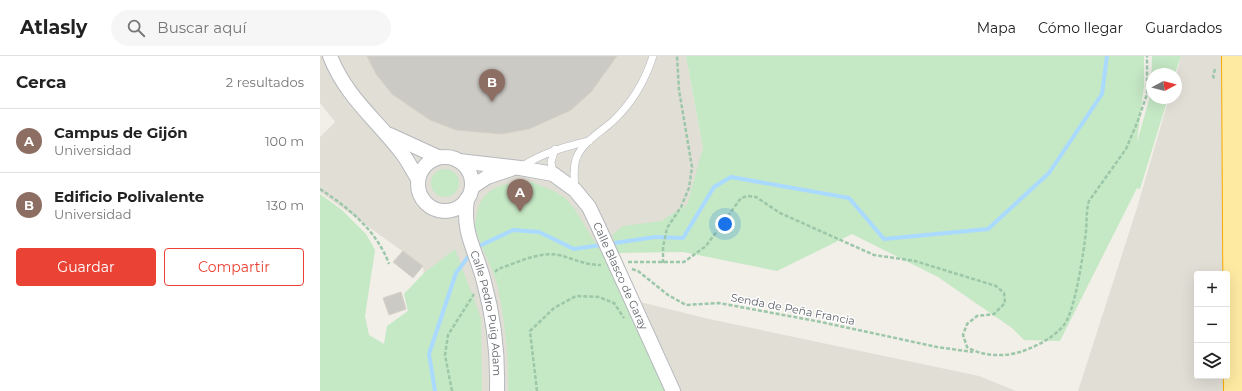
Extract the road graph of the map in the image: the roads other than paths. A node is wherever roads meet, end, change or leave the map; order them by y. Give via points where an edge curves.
1 (330, 56) edge
2 (653, 56) edge
3 (1233, 56) edge
4 (384, 132) junction
5 (589, 141) junction
6 (555, 149) junction
7 (438, 157) junction
8 (459, 161) junction
9 (517, 168) junction
10 (553, 174) junction
11 (418, 180) junction
12 (575, 190) junction
13 (469, 193) junction
14 (442, 211) junction
15 (468, 237) junction
16 (497, 391) edge
17 (672, 391) edge
18 (1235, 391) edge

1 - 4 street via 344,86
2 - 5 lane via 648,72 635,96
3 - 18 highway
4 - 7 street
4 - 11 street via 403,154
5 - 6 lane
5 - 12 lane via 577,157 574,171
6 - 9 lane
6 - 10 lane via 551,162
7 - 8 street
7 - 11 street via 423,168
8 - 9 street
8 - 13 street via 469,173
9 - 10 street
9 - 13 street via 487,177
10 - 12 street, Calle Blasco de Garay
11 - 14 street via 418,189 424,202
12 - 17 street, Calle Blasco de Garay via 589,207
13 - 14 street via 456,208
13 - 15 street, Calle Pedro Puig Adam via 464,216
14 - 15 street, Calle Pedro Puig Adam via 457,222
15 - 16 street, Calle Pedro Puig Adam via 479,264 495,332

